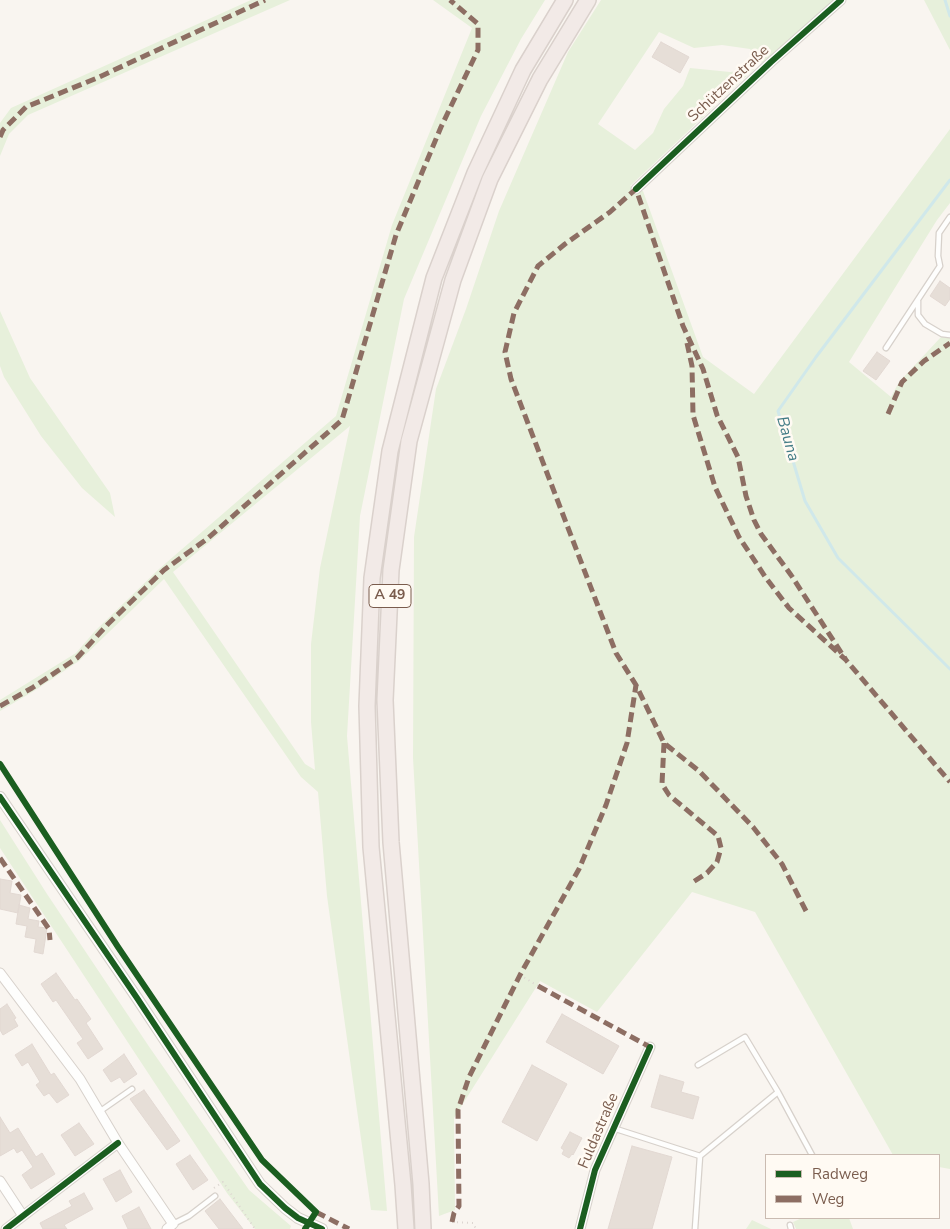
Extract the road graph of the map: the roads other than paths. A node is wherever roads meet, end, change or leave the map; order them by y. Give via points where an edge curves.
1 (565, 0) edge
2 (588, 0) edge
3 (841, 0) edge
4 (636, 189) dead end
5 (950, 217) edge
6 (918, 300) junction
7 (950, 335) edge
8 (886, 348) dead end
9 (0, 797) edge
10 (0, 972) edge
11 (650, 1046) dead end
12 (698, 1065) dead end
13 (132, 1089) dead end
14 (778, 1092) junction
15 (99, 1112) junction
16 (613, 1128) junction
17 (118, 1143) junction
18 (811, 1154) edge
19 (700, 1156) junction
20 (0, 1182) edge
21 (215, 1196) dead end
22 (23, 1216) junction
23 (170, 1226) edge
24 (6, 1229) edge
25 (322, 1229) edge
26 (406, 1229) edge
27 (423, 1229) edge
28 (580, 1229) edge
29 (695, 1229) edge

1 - 26 highway, A 49 via 523,70 475,173 434,278 390,451 372,578 367,706 371,846
2 - 27 highway, A 49 via 540,79 490,179 454,280 410,441 391,570 385,700 391,842
3 - 4 street, Schützenstraße
5 - 6 lane via 940,233 940,266
6 - 7 lane via 918,315 925,324
6 - 8 lane
9 - 25 street via 260,1184 298,1218
10 - 15 street via 80,1078
11 - 16 street, Fuldastraße
12 - 14 lane via 746,1037
13 - 15 lane
14 - 18 lane
14 - 19 lane
15 - 17 street
16 - 19 lane
16 - 28 street, Fuldastraße via 595,1170
17 - 22 street
17 - 23 street
19 - 29 lane
20 - 22 street
21 - 23 lane
22 - 24 street

